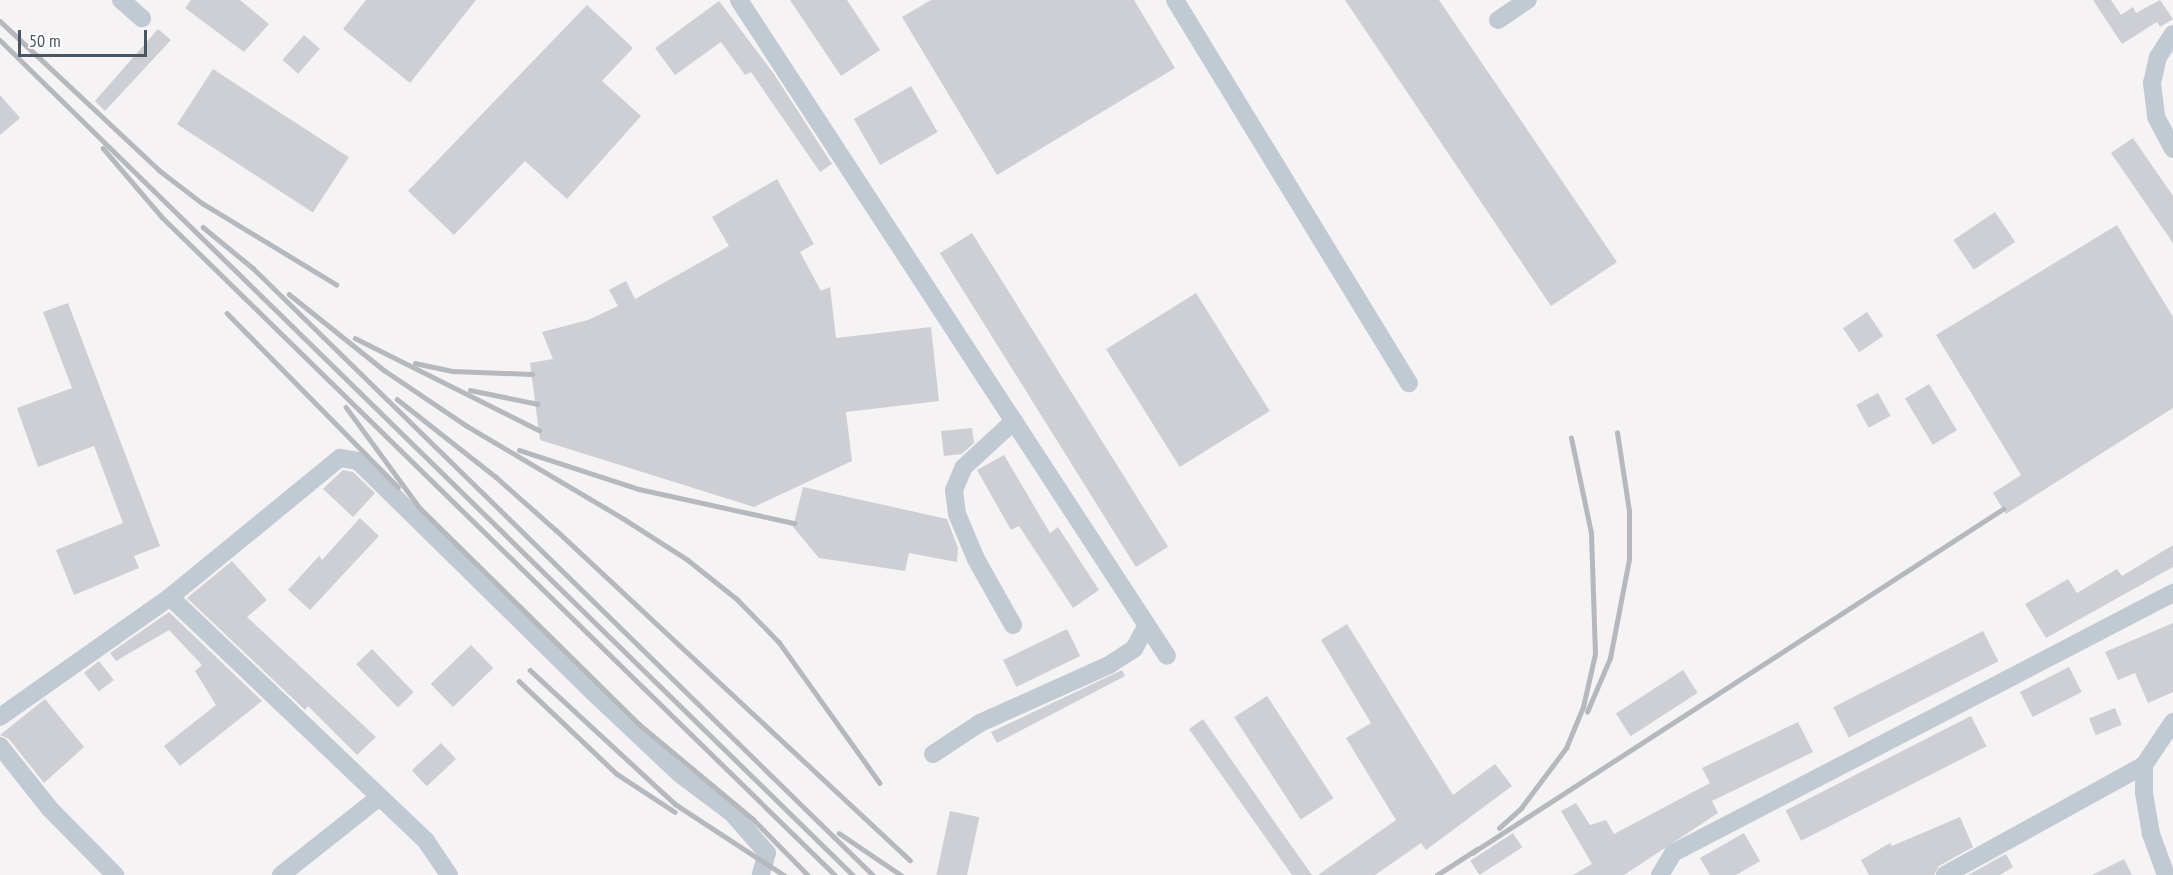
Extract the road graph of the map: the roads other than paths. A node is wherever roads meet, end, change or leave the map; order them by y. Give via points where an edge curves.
1 (121, 0) edge
2 (739, 0) edge
3 (1175, 0) edge
4 (1528, 0) edge
5 (142, 18) dead end
6 (1498, 20) dead end
7 (2173, 34) edge
8 (2173, 149) edge
9 (1409, 383) dead end
10 (1014, 421) junction
11 (2173, 593) edge
12 (170, 597) junction
13 (1013, 625) dead end
14 (1147, 625) junction
15 (1167, 656) dead end
16 (0, 717) edge
17 (2173, 722) edge
18 (0, 746) edge
19 (933, 754) dead end
20 (2144, 765) junction
21 (377, 799) junction
22 (2168, 871) edge
23 (1664, 873) edge
24 (115, 875) edge
25 (281, 875) edge
26 (449, 875) edge
27 (761, 875) edge
28 (1945, 875) edge

1 - 5 street
2 - 10 street
3 - 9 street
4 - 6 street
7 - 8 street via 2158,57 2152,83 2156,117
10 - 13 street via 964,467 954,490 957,514 976,559
10 - 14 street
11 - 23 street via 1673,853
12 - 16 street
12 - 21 street
12 - 27 street via 340,458 358,461 442,548 602,701 680,774 732,813 766,853
14 - 15 street
14 - 19 street via 1134,649 1109,665 980,723
17 - 20 street
18 - 24 street via 50,809
20 - 22 street via 2151,834
20 - 28 street
21 - 25 street
21 - 26 street via 426,841

